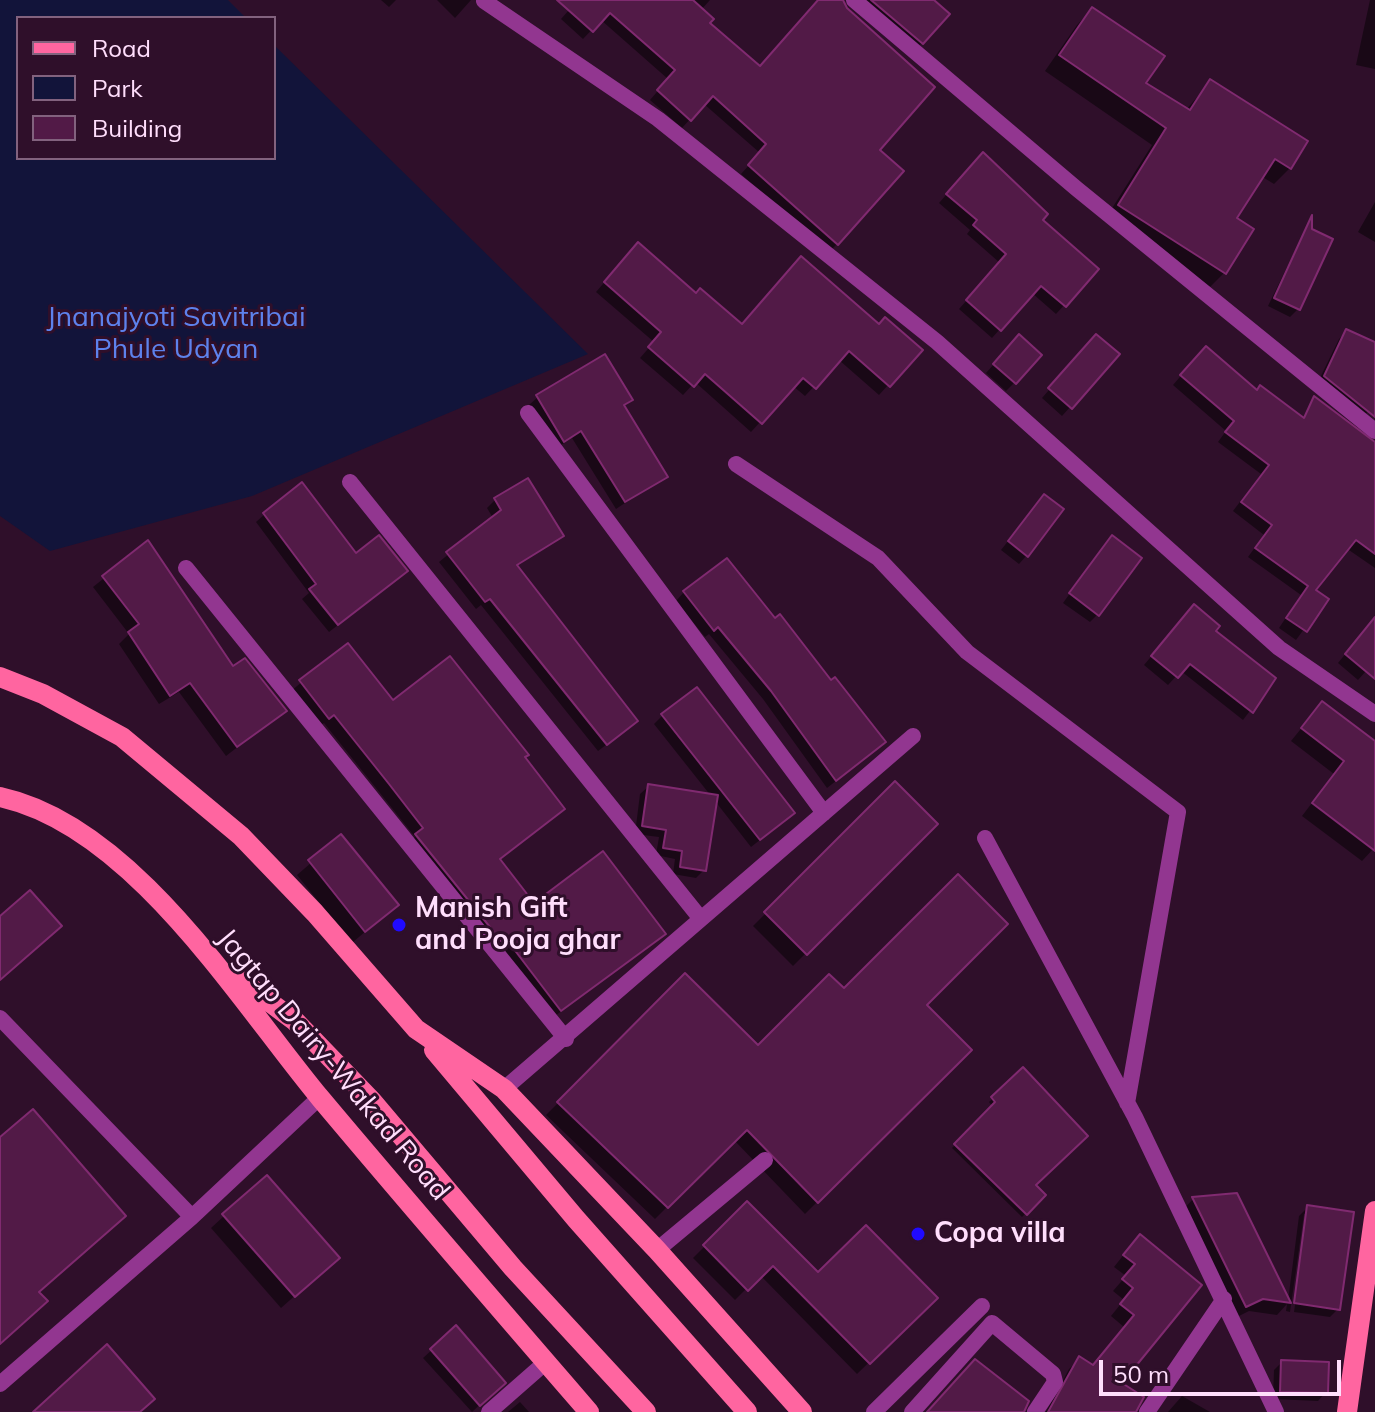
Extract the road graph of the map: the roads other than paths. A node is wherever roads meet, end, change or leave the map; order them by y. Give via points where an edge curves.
1 (854, 0) edge
2 (484, 1) edge
3 (528, 413) dead end
4 (1375, 431) edge
5 (736, 464) dead end
6 (350, 482) dead end
7 (186, 568) dead end
8 (0, 677) edge
9 (1375, 714) edge
10 (913, 736) dead end
11 (0, 797) edge
12 (824, 813) junction
13 (985, 838) dead end
14 (701, 919) junction
15 (207, 955) junction
16 (0, 1018) edge
17 (416, 1029) junction
18 (566, 1039) junction
19 (504, 1089) junction
20 (320, 1097) junction
21 (1127, 1103) junction
22 (765, 1160) dead end
23 (1375, 1211) edge
24 (192, 1217) junction
25 (657, 1250) junction
26 (1224, 1299) junction
27 (982, 1306) dead end
28 (546, 1362) junction
29 (0, 1384) edge
30 (489, 1412) edge
31 (589, 1412) edge
32 (646, 1412) edge
33 (747, 1412) edge
34 (802, 1412) edge
35 (874, 1412) edge
36 (912, 1412) edge
37 (1035, 1412) edge
38 (1147, 1412) edge
39 (1276, 1412) edge
40 (1347, 1412) edge

1 - 4 street
2 - 9 street via 695,148 937,342 1279,648
3 - 12 street
5 - 21 street via 878,558 967,652 1178,812
6 - 14 street
7 - 18 street
8 - 17 main road via 122,737 241,836
10 - 12 street
11 - 15 main road, Jagtap Dairy-Wakad Road via 31,804 101,847 151,891
12 - 14 street
13 - 21 street
14 - 18 street
15 - 20 main road, Jagtap Dairy-Wakad Road
15 - 32 main road via 295,1021 372,1101 513,1268
16 - 24 street
17 - 19 main road
17 - 33 main road
18 - 19 street
19 - 25 main road
20 - 24 street
20 - 28 main road, Jagtap Dairy-Wakad Road
21 - 26 street
22 - 25 street
23 - 40 main road
24 - 29 street
25 - 34 main road
26 - 38 street
26 - 39 street
27 - 35 street
28 - 30 street
28 - 31 main road, Jagtap Dairy-Wakad Road
36 - 37 street via 992,1323 1053,1374 1052,1390

